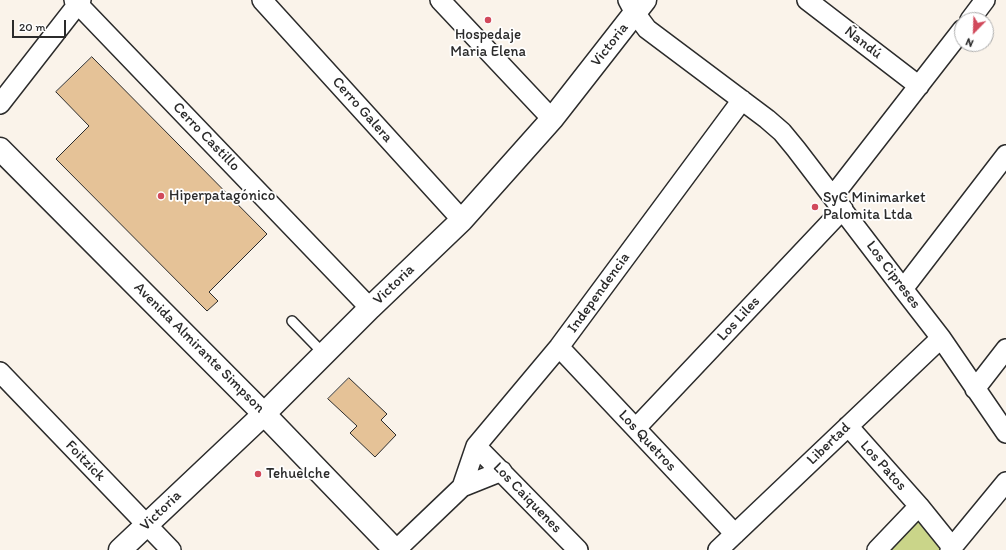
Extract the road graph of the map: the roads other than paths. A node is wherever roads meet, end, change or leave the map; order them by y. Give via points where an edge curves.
1 (262, 0) edge
2 (440, 0) edge
3 (807, 0) edge
4 (78, 1) edge
5 (980, 2) edge
6 (636, 4) edge
7 (974, 12) edge
8 (954, 40) edge
9 (919, 86) junction
10 (742, 100) junction
11 (0, 104) edge
12 (552, 119) junction
13 (0, 150) edge
14 (1006, 155) edge
15 (838, 203) junction
16 (462, 220) junction
17 (903, 289) junction
18 (370, 308) junction
19 (292, 321) dead end
20 (940, 338) junction
21 (560, 347) junction
22 (1006, 349) edge
23 (324, 354) junction
24 (0, 372) edge
25 (975, 389) junction
26 (264, 414) junction
27 (848, 426) junction
28 (636, 428) junction
29 (1006, 433) edge
30 (476, 446) junction
31 (502, 471) junction
32 (1006, 482) edge
33 (462, 487) junction
34 (919, 506) junction
35 (147, 525) junction
36 (735, 534) junction
37 (951, 548) edge
38 (120, 550) edge
39 (171, 550) edge
40 (396, 550) edge
41 (578, 550) edge
42 (718, 550) edge
43 (877, 550) edge

1 - 16 street, Cerro Galera
2 - 12 street
3 - 9 street, Ñandú
4 - 11 street
4 - 18 street, Cerro Castillo
5 - 7 street
6 - 10 street, Los Cipreses via 647,29
6 - 12 street, Victoria
8 - 9 street, Los Liles
9 - 15 street, Los Liles
10 - 15 street, Los Cipreses via 782,132
10 - 21 street, Independencia
12 - 16 street, Victoria
13 - 26 street, Avenida Almirante Simpson
14 - 17 street
15 - 17 street, Los Cipreses
15 - 28 street, Los Liles
16 - 18 street, Victoria
17 - 20 street, Los Cipreses
18 - 23 street, Victoria
19 - 23 lane
20 - 25 street, Los Cipreses
20 - 27 street, Libertad
21 - 28 street, Los Quetros
21 - 30 street, Independencia
22 - 25 street
23 - 26 street, Victoria
24 - 35 street, Foitzick
25 - 29 street, Los Cipreses
26 - 35 street, Victoria
26 - 40 street, Avenida Almirante Simpson
27 - 34 street, Los Patos
27 - 36 street, Libertad
28 - 36 street, Los Quetros
30 - 31 street, Los Caiquenes
30 - 33 street, Independencia
31 - 33 street, Independencia
31 - 41 street, Los Caiquenes
32 - 37 street
33 - 40 street, Independencia
34 - 37 street, Los Patos
34 - 43 street
35 - 38 street, Victoria
35 - 39 street, Foitzick
36 - 42 street, Libertad

